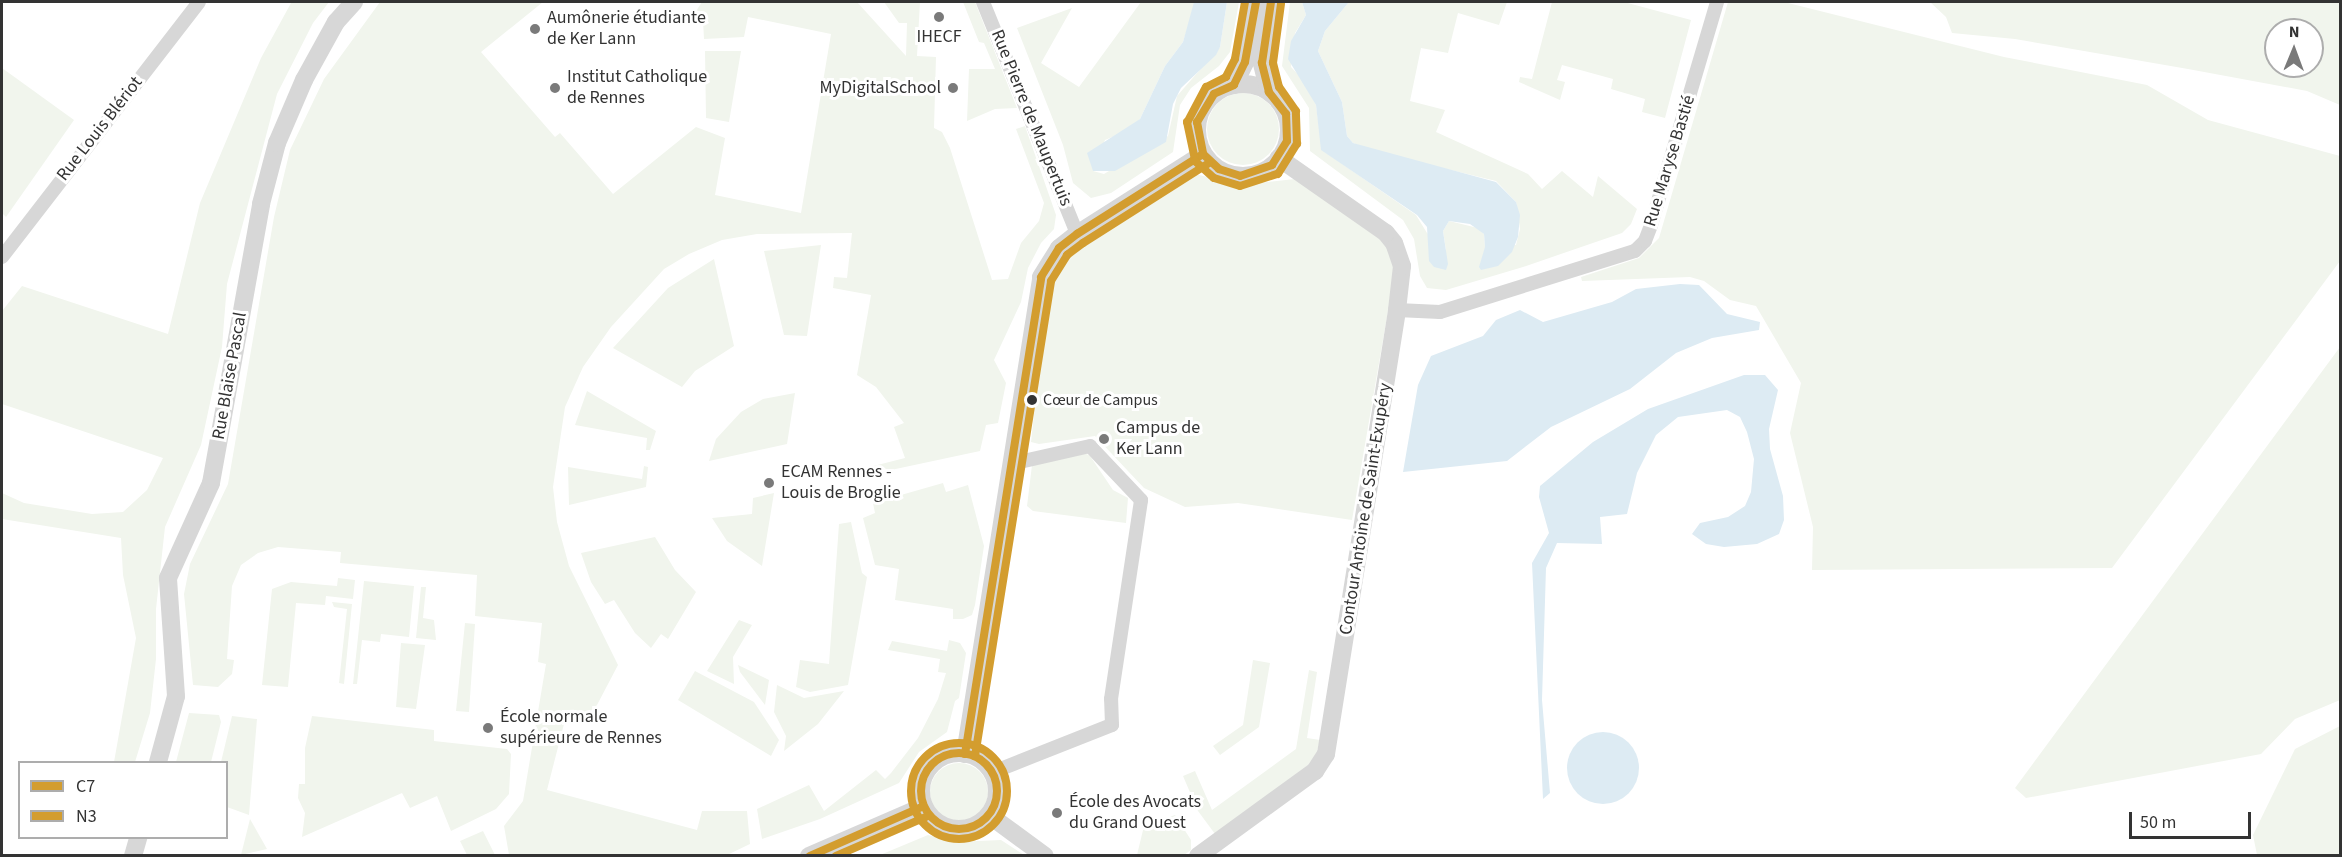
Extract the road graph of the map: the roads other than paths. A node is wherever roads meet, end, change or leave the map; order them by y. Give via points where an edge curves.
1 (199, 2) edge
2 (354, 2) edge
3 (983, 2) edge
4 (1256, 2) edge
5 (1271, 2) edge
6 (1718, 2) edge
7 (1234, 85) junction
8 (1269, 92) junction
9 (1203, 154) junction
10 (1279, 158) junction
11 (1077, 234) junction
12 (2, 257) edge
13 (1397, 310) junction
14 (1018, 462) dead end
15 (964, 754) junction
16 (158, 761) edge
17 (993, 772) junction
18 (924, 806) junction
19 (989, 815) junction
20 (137, 839) edge
21 (133, 855) edge
22 (809, 855) edge
23 (1045, 855) edge
24 (1198, 855) edge

1 - 12 street, Rue Louis Blériot
2 - 16 street, Rue Blaise Pascal via 336,22 304,80 277,143 264,194 211,483 168,578 176,696
3 - 11 street, Rue Pierre de Maupertuis
4 - 7 street via 1245,62
5 - 8 street via 1262,63
6 - 13 street, Rue Maryse Bastié via 1648,233 1635,251 1440,312
7 - 8 street via 1252,85
7 - 9 street via 1214,94 1200,111 1196,133
8 - 10 street via 1282,105 1288,123 1287,141
9 - 10 street via 1219,169 1240,176 1262,171
9 - 11 street
10 - 13 street, Contour Antoine de Saint-Exupéry via 1386,233 1394,243 1402,266
11 - 15 street via 1048,263 1035,296
13 - 24 street, Contour Antoine de Saint-Exupéry via 1326,754 1315,771
14 - 17 street via 1090,446 1141,500 1111,699 1112,725
15 - 17 street via 983,762
15 - 18 street via 945,756 929,768 922,787
17 - 19 street via 997,797
18 - 19 street via 936,821 954,829 973,827
18 - 22 street
19 - 23 street
20 - 21 street

